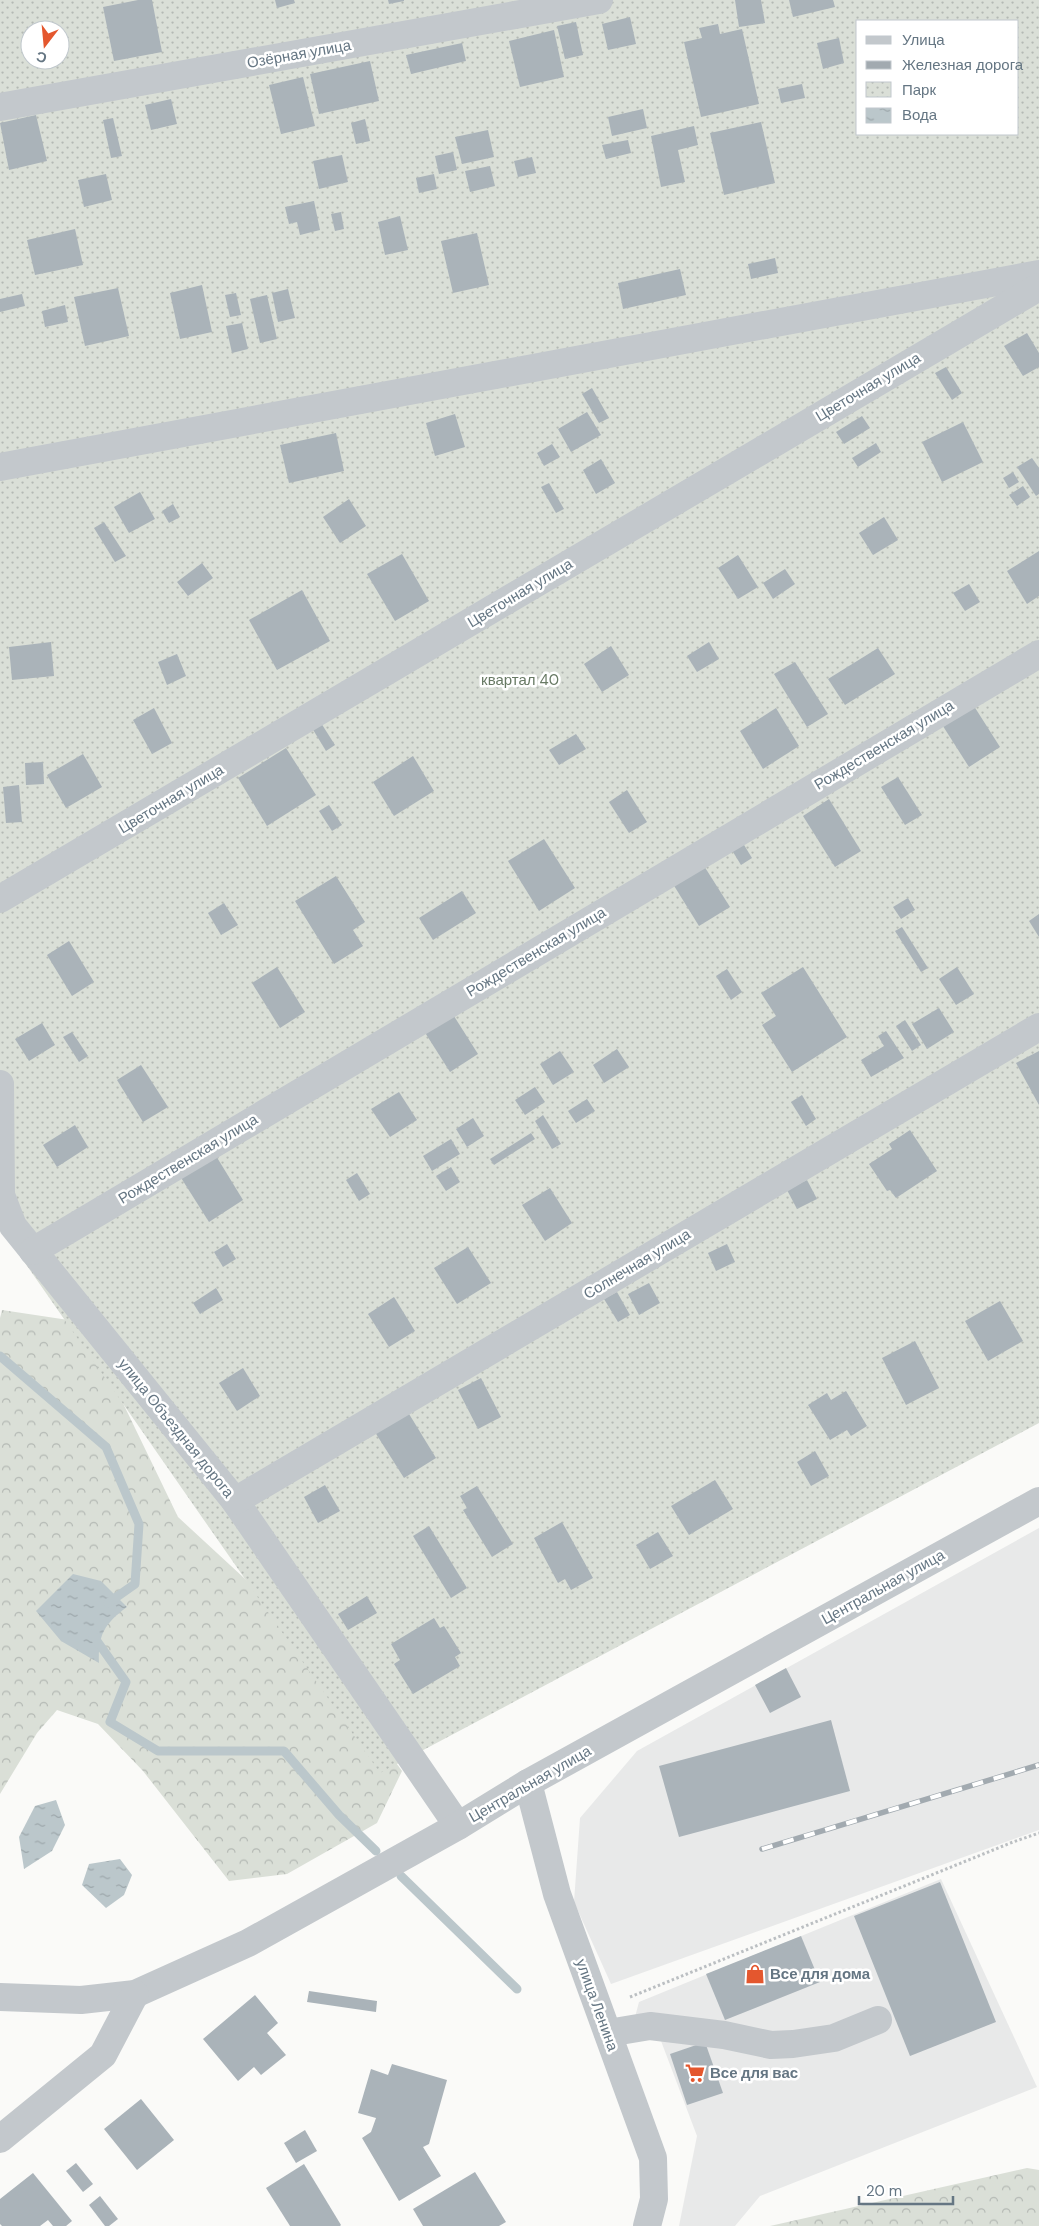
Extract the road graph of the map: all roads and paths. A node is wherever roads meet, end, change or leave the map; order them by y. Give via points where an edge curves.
1 (599, 0) edge
2 (0, 107) edge
3 (1039, 274) edge
4 (1039, 287) edge
5 (0, 467) edge
6 (1039, 654) edge
7 (0, 899) edge
8 (1039, 1027) edge
9 (0, 1084) edge
10 (33, 1251) junction
11 (235, 1501) junction
12 (1039, 1501) edge
13 (528, 1783) junction
14 (458, 1826) junction
15 (1039, 1833) edge
16 (135, 1994) junction
17 (0, 1997) edge
18 (878, 2020) dead end
19 (603, 2021) junction
20 (0, 2139) edge
21 (647, 2226) edge

1 - 2 street, Озёрная улица
3 - 5 street
4 - 7 street, Цветочная улица
6 - 10 street, Рождественская улица
8 - 11 street, Солнечная улица
9 - 10 street, улица Объездная дорога via 1,1195 13,1226
10 - 11 street, улица Объездная дорога
11 - 14 street, улица Объездная дорога
12 - 13 street, Центральная улица
13 - 14 street, Центральная улица
13 - 19 street, улица Ленина via 557,1894
14 - 16 street, Центральная улица via 248,1943
15 - 19 path
16 - 17 street, Центральная улица via 81,2000
16 - 20 street via 103,2055
18 - 19 street via 834,2038 771,2045 724,2035
19 - 21 street, улица Ленина via 653,2158 654,2199

